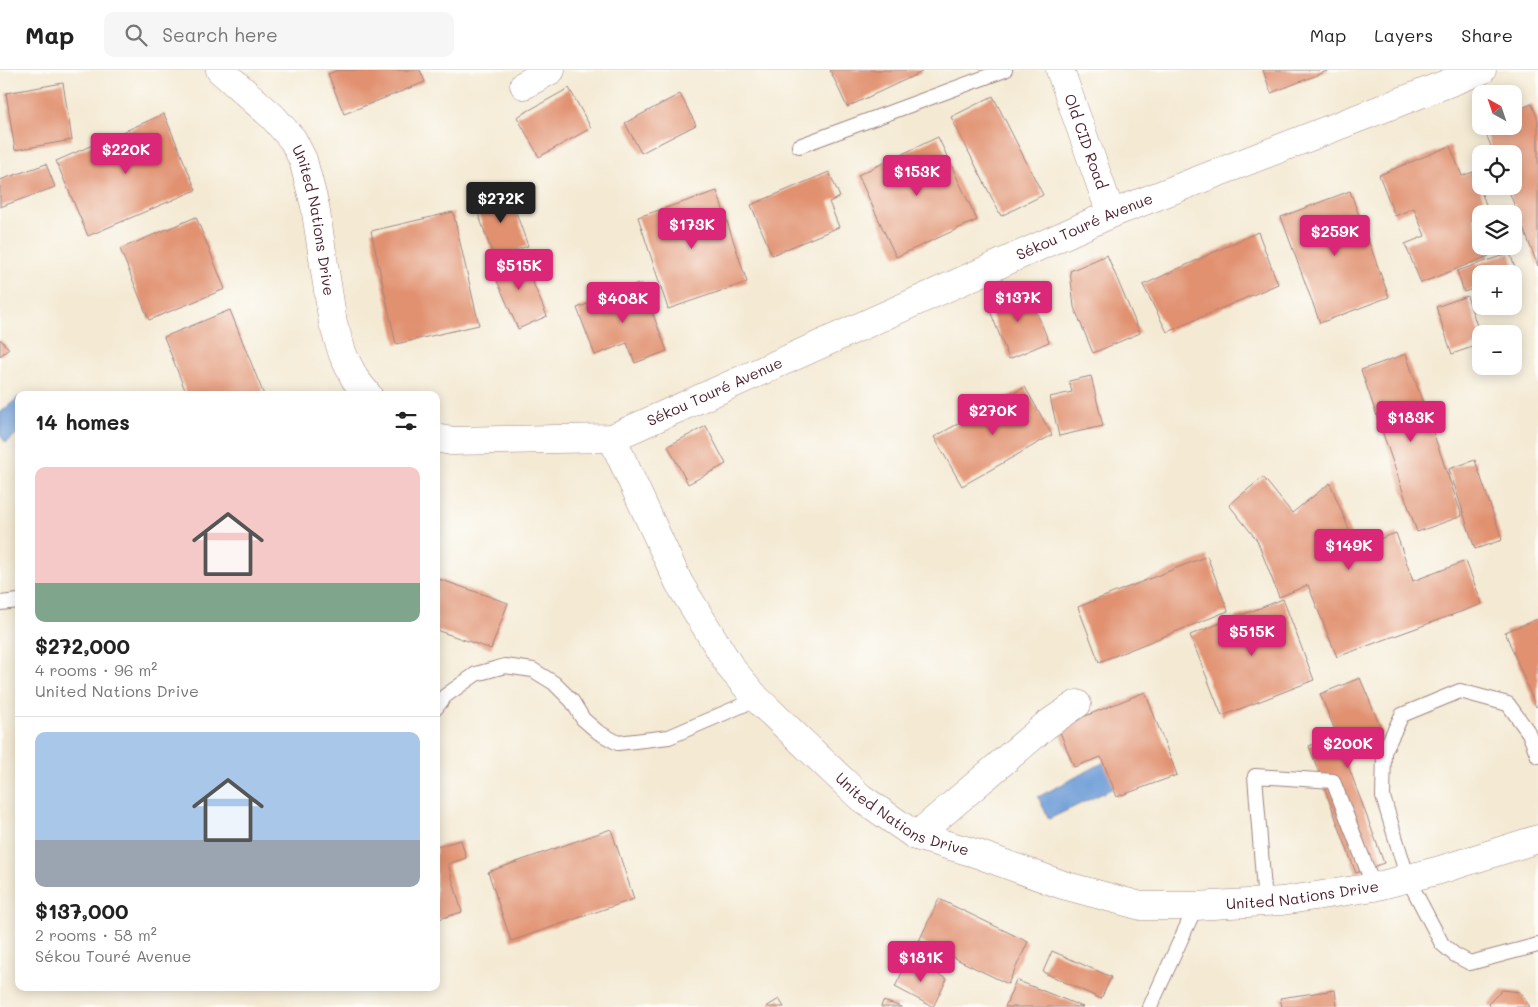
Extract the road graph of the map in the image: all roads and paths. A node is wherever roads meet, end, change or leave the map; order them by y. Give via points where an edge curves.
1 (220, 70) edge
2 (551, 70) edge
3 (1005, 70) edge
4 (1060, 70) edge
5 (1482, 70) edge
6 (524, 86) dead end
7 (798, 146) dead end
8 (1111, 214) junction
9 (365, 391) edge
10 (612, 438) junction
11 (440, 439) edge
12 (15, 601) edge
13 (0, 603) edge
14 (757, 700) junction
15 (440, 703) edge
16 (1077, 704) dead end
17 (1538, 756) edge
18 (916, 836) junction
19 (1538, 839) edge
20 (1408, 878) junction
21 (1374, 888) junction
22 (1265, 902) junction
23 (1196, 906) junction
24 (1538, 945) edge
25 (1150, 1007) edge

1 - 9 street, United Nations Drive via 278,123 293,140 303,160 315,206 333,323 343,355
2 - 6 street
3 - 7 lane
4 - 8 street, Old CID Road
5 - 8 street, Sékou Touré Avenue
8 - 10 street, Sékou Touré Avenue
10 - 11 street via 451,442
10 - 14 street, United Nations Drive via 679,583 731,668
12 - 13 lane
14 - 15 lane via 669,737 618,742 583,720 572,701 554,683 532,670 505,666 476,674
14 - 18 street, United Nations Drive via 860,797
16 - 18 street via 1044,726
17 - 20 lane via 1529,733 1508,704 1460,691 1402,715 1384,752 1383,797
18 - 23 street, United Nations Drive via 1141,906
19 - 20 street, United Nations Drive
20 - 21 street, United Nations Drive
20 - 24 lane via 1442,944 1470,963
21 - 22 street, United Nations Drive
21 - 22 lane via 1333,781 1255,776
22 - 23 street, United Nations Drive
23 - 25 lane

